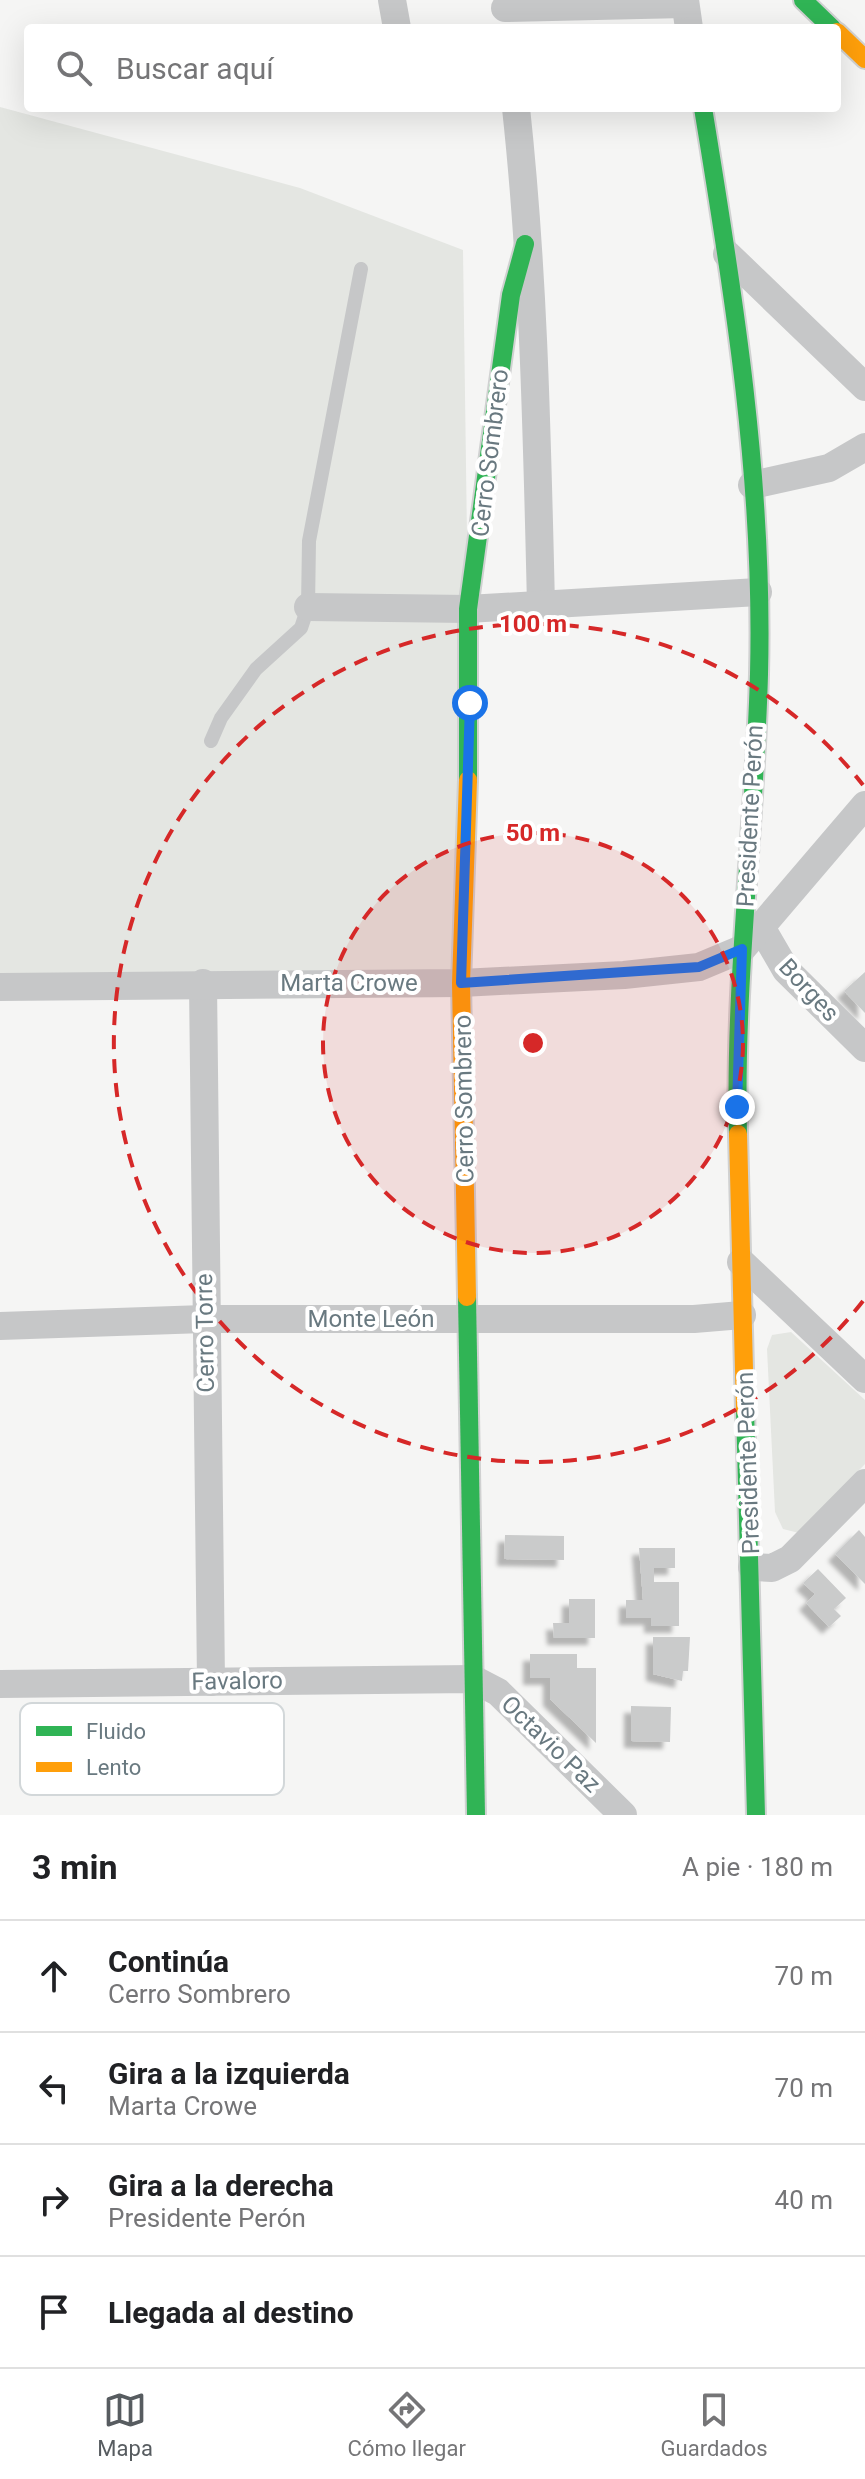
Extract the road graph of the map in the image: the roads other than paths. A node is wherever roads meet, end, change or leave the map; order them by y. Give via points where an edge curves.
1 (392, 0) edge
2 (803, 0) edge
3 (687, 11) edge
4 (506, 12) edge
5 (396, 24) edge
6 (828, 24) edge
7 (841, 36) edge
8 (865, 59) edge
9 (516, 112) edge
10 (704, 112) edge
11 (525, 244) junction
12 (727, 254) junction
13 (361, 269) dead end
14 (865, 387) edge
15 (865, 447) edge
16 (752, 485) junction
17 (758, 592) junction
18 (541, 605) junction
19 (308, 607) junction
20 (468, 609) junction
21 (211, 741) dead end
22 (865, 805) edge
23 (761, 927) junction
24 (742, 949) junction
25 (203, 983) junction
26 (461, 983) junction
27 (0, 987) edge
28 (865, 1048) edge
29 (741, 1262) junction
30 (742, 1315) junction
31 (204, 1319) junction
32 (470, 1319) junction
33 (0, 1326) edge
34 (865, 1379) edge
35 (865, 1483) edge
36 (752, 1567) junction
37 (473, 1679) junction
38 (211, 1682) junction
39 (0, 1684) edge
40 (476, 1815) edge
41 (623, 1815) edge
42 (756, 1815) edge

1 - 5 street
2 - 6 street
3 - 4 street
7 - 8 street
9 - 11 street, Cerro Sombrero
10 - 12 street, Presidente Perón
11 - 18 street, Cerro Sombrero via 534,304
11 - 20 street, Cerro Sombrero via 511,295
12 - 14 street
12 - 16 street, Presidente Perón
13 - 19 lane via 309,541
15 - 16 street via 829,468
16 - 17 street, Presidente Perón
17 - 18 street
17 - 24 street, Presidente Perón via 759,674
18 - 20 street
19 - 20 street
19 - 21 lane via 301,628 256,669
20 - 26 street, Cerro Sombrero
22 - 23 street
23 - 24 street
23 - 28 street, Borges via 786,970
24 - 26 street, Marta Crowe via 699,967
24 - 29 street, Presidente Perón via 737,1107
25 - 26 street, Marta Crowe
25 - 27 street, Marta Crowe
25 - 31 street, Cerro Torre
26 - 32 street, Cerro Sombrero
29 - 30 street, Presidente Perón
29 - 34 street
30 - 32 street, Monte León
30 - 36 street, Presidente Perón
31 - 32 street, Monte León
31 - 33 street, Monte León
31 - 38 street, Cerro Torre
32 - 37 street, Cerro Sombrero
35 - 36 street via 790,1559 772,1568
36 - 42 street, Presidente Perón
37 - 38 street, Favaloro
37 - 40 street, Cerro Sombrero
37 - 41 street, Octavio Paz via 498,1692
38 - 39 street, Favaloro

